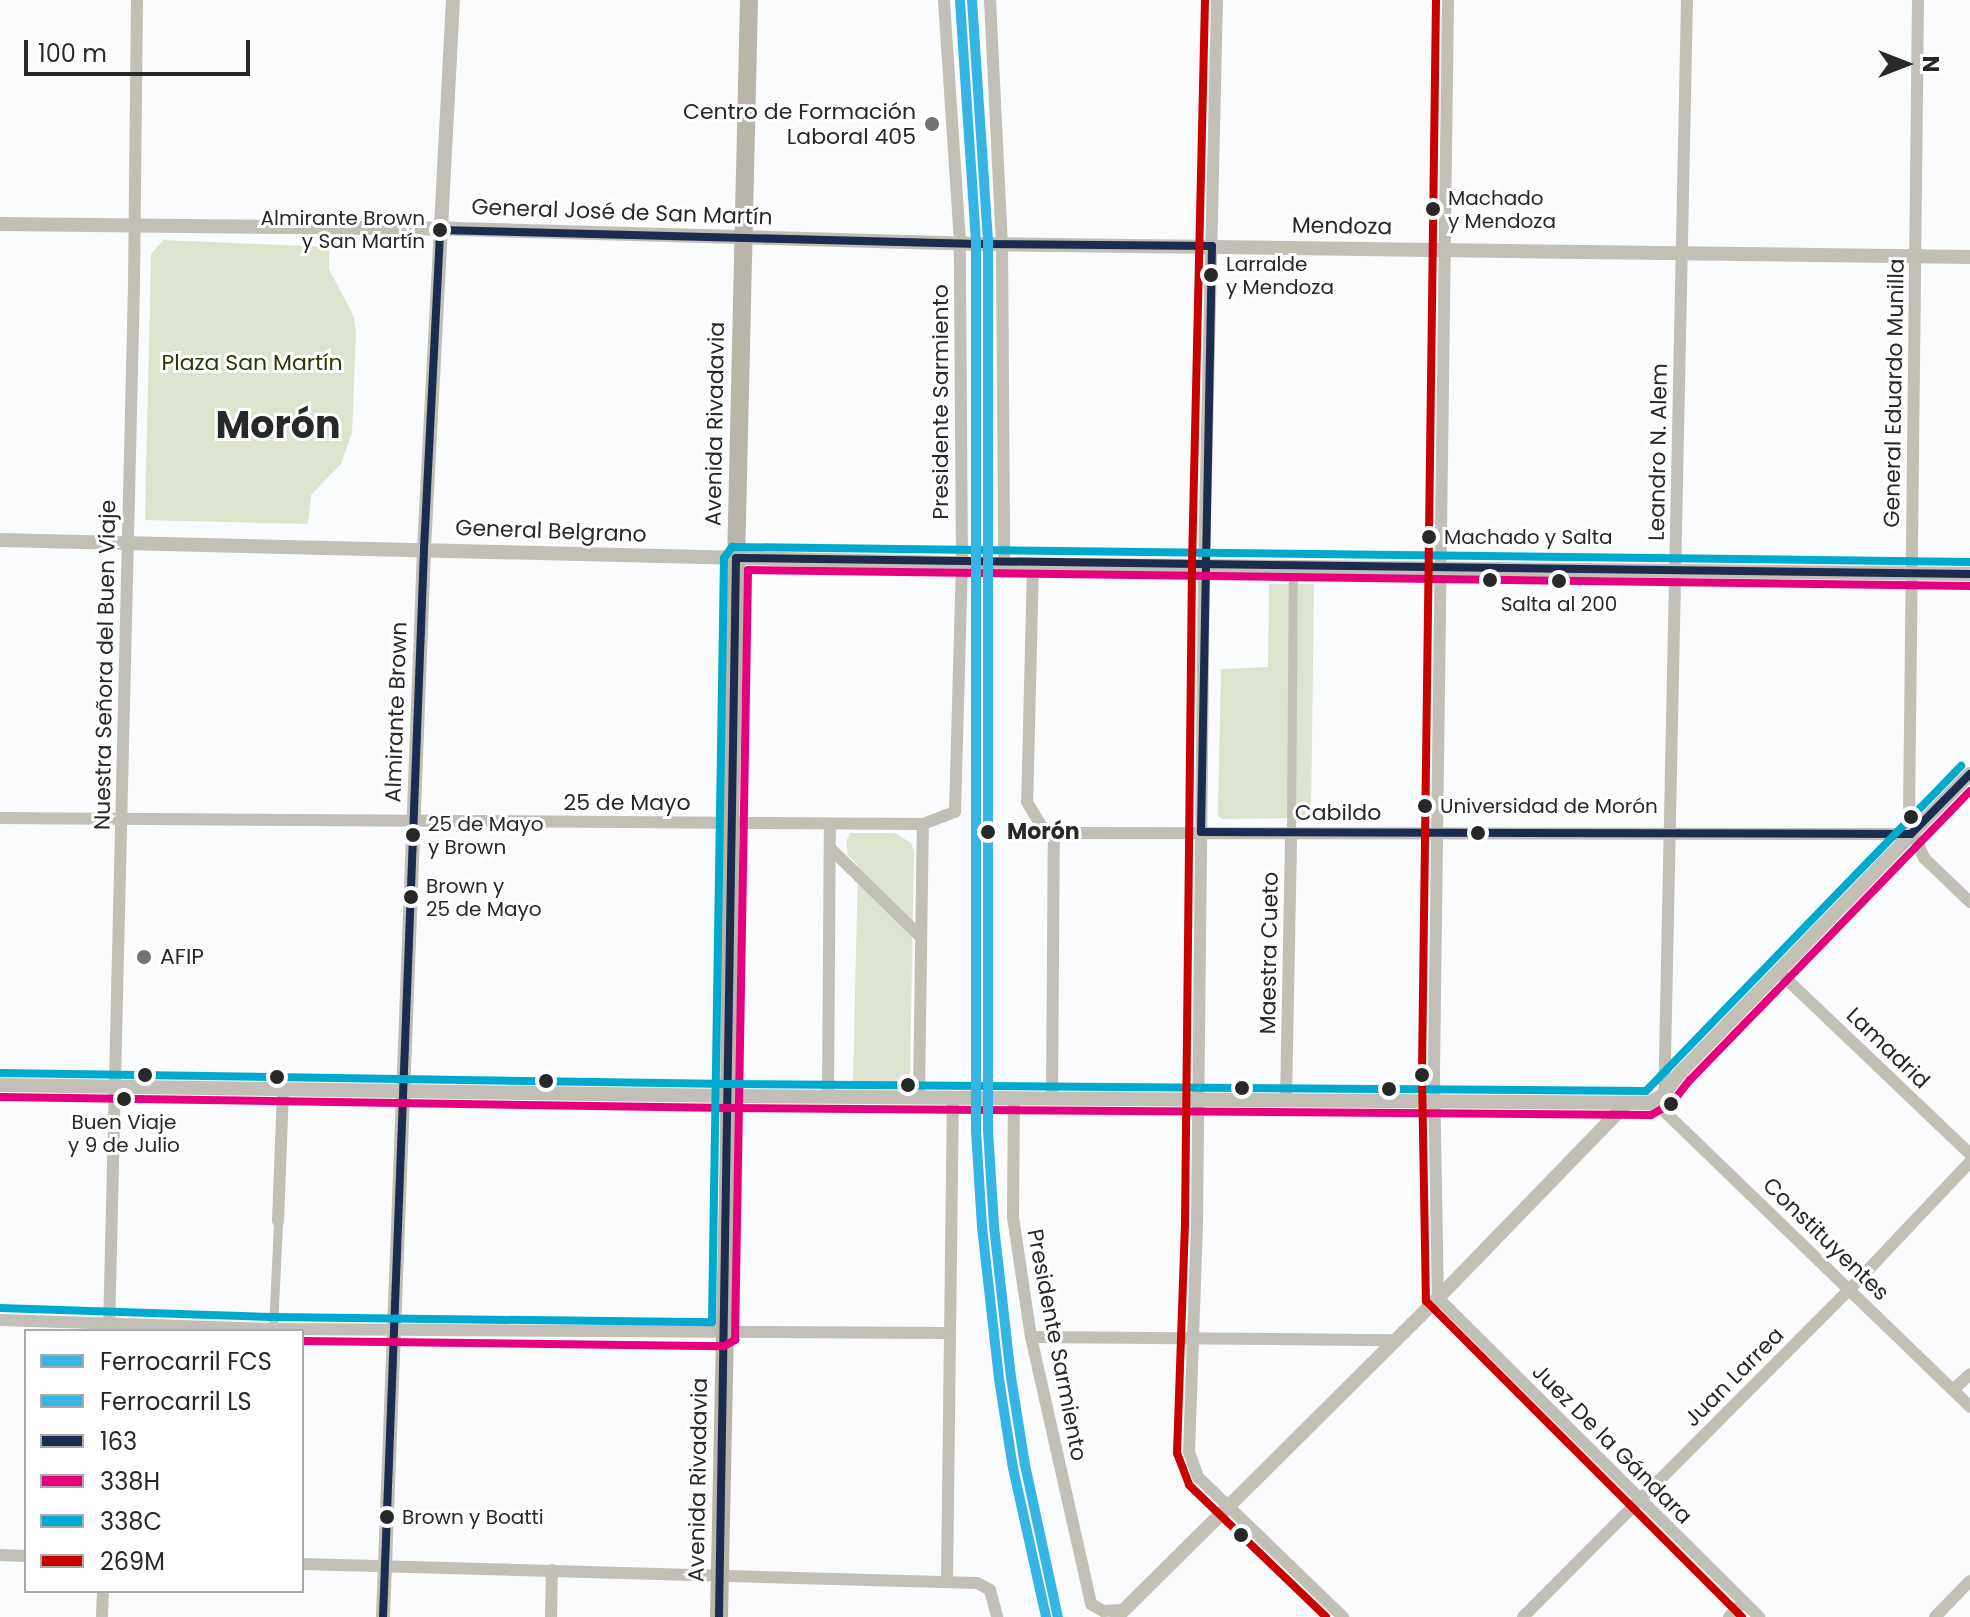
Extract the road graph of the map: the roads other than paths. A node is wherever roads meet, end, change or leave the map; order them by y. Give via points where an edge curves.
1 (137, 0) edge
2 (453, 0) edge
3 (749, 0) edge
4 (944, 0) edge
5 (990, 0) edge
6 (1217, 0) edge
7 (1448, 0) edge
8 (1687, 0) edge
9 (1918, 0) edge
10 (0, 224) edge
11 (135, 228) junction
12 (440, 230) junction
13 (743, 238) junction
14 (960, 242) junction
15 (1002, 244) junction
16 (1212, 246) junction
17 (1444, 249) junction
18 (1683, 252) junction
19 (1916, 256) junction
20 (1970, 257) edge
21 (0, 540) edge
22 (128, 544) junction
23 (424, 549) junction
24 (736, 558) junction
25 (962, 563) junction
26 (1004, 564) junction
27 (1033, 564) junction
28 (1204, 566) junction
29 (1293, 568) junction
30 (1440, 570) junction
31 (1675, 572) junction
32 (1912, 573) junction
33 (1970, 574) edge
34 (1970, 774) edge
35 (958, 804) joint
36 (0, 818) edge
37 (122, 819) junction
38 (414, 822) junction
39 (730, 824) junction
40 (830, 824) junction
41 (923, 824) junction
42 (1201, 832) junction
43 (1437, 832) junction
44 (1054, 833) junction
45 (1291, 833) junction
46 (1671, 833) junction
47 (1911, 834) junction
48 (830, 848) junction
49 (1970, 902) edge
50 (921, 937) junction
51 (1779, 972) junction
52 (0, 1085) edge
53 (115, 1086) junction
54 (283, 1088) junction
55 (403, 1092) junction
56 (828, 1095) junction
57 (729, 1096) junction
58 (1662, 1096) junction
59 (919, 1097) junction
60 (953, 1097) junction
61 (1014, 1098) junction
62 (1052, 1098) junction
63 (1198, 1100) junction
64 (1286, 1100) junction
65 (1434, 1101) junction
66 (1626, 1104) junction
67 (1970, 1154) edge
68 (1970, 1162) edge
69 (278, 1221) joint
70 (1849, 1290) junction
71 (1438, 1298) junction
72 (0, 1320) edge
73 (109, 1327) edge
74 (273, 1329) edge
75 (304, 1330) edge
76 (395, 1331) junction
77 (950, 1333) junction
78 (724, 1334) junction
79 (1031, 1337) junction
80 (1193, 1338) junction
81 (1392, 1340) junction
82 (1970, 1374) edge
83 (1953, 1390) junction
84 (1970, 1407) edge
85 (1640, 1499) junction
86 (1228, 1506) junction
87 (0, 1555) edge
88 (24, 1556) edge
89 (304, 1564) edge
90 (385, 1566) junction
91 (552, 1570) junction
92 (720, 1575) junction
93 (1970, 1581) edge
94 (947, 1582) junction
95 (103, 1593) edge
96 (1743, 1602) junction
97 (1122, 1614) edge
98 (102, 1617) edge
99 (383, 1617) edge
100 (551, 1617) edge
101 (719, 1617) edge
102 (997, 1617) edge
103 (1343, 1617) edge
104 (1523, 1617) edge
105 (1729, 1617) edge
106 (1759, 1617) edge
107 (1935, 1617) edge

1 - 11 street, Nuestra Señora del Buen Viaje
2 - 12 street, Almirante Brown
3 - 13 main road, Avenida Rivadavia
4 - 14 street, Presidente Sarmiento
5 - 15 street
6 - 16 street
7 - 17 street
8 - 18 street, Leandro N. Alem
9 - 19 street, General Eduardo Munilla
10 - 11 street, General José de San Martín
11 - 12 street, General José de San Martín
11 - 22 street, Nuestra Señora del Buen Viaje
12 - 13 street, General José de San Martín
12 - 23 street, Almirante Brown
13 - 14 street, General José de San Martín
13 - 24 main road, Avenida Rivadavia
14 - 15 street, General José de San Martín
14 - 25 street, Presidente Sarmiento
15 - 16 street, Mendoza
15 - 26 street
16 - 17 street, Mendoza
16 - 28 street
17 - 18 street, Mendoza
17 - 30 street
18 - 19 street, Mendoza
18 - 31 street, Leandro N. Alem
19 - 20 street, Mendoza
19 - 32 street, General Eduardo Munilla
21 - 22 street, General Belgrano
22 - 23 street, General Belgrano
22 - 37 street, Nuestra Señora del Buen Viaje
23 - 24 street, General Belgrano
23 - 38 street, Almirante Brown
24 - 25 street, General Belgrano
24 - 39 main road, Avenida Rivadavia
25 - 26 street, General Belgrano
25 - 35 street, Presidente Sarmiento
26 - 27 street, General Belgrano
27 - 28 street, General Belgrano
27 - 44 street via 1027,802 1042,827
28 - 29 street, General Belgrano
28 - 42 street
29 - 30 street, General Belgrano
29 - 45 street, Maestra Cueto
30 - 31 street, General Belgrano
30 - 43 street
31 - 32 street, General Belgrano
31 - 46 street, Leandro N. Alem
32 - 33 street, General Belgrano
32 - 47 street, General Eduardo Munilla
34 - 47 street
35 - 41 street, 25 de Mayo via 949,817
36 - 37 street, 25 de Mayo
37 - 38 street, 25 de Mayo
37 - 53 street, Nuestra Señora del Buen Viaje
38 - 39 street, 25 de Mayo
38 - 55 street, Almirante Brown
39 - 40 street, 25 de Mayo
39 - 57 main road, Avenida Rivadavia
40 - 41 street, 25 de Mayo
40 - 48 street
41 - 50 street
42 - 44 street, Cabildo
42 - 45 street, Cabildo
42 - 63 street
43 - 45 street, Cabildo
43 - 46 street, Cabildo
43 - 65 street
44 - 62 street
45 - 64 street, Maestra Cueto
46 - 47 street, Cabildo
46 - 58 street, Leandro N. Alem
47 - 49 street via 1924,858
47 - 51 street
48 - 50 street
48 - 56 street
50 - 59 street
51 - 58 street
51 - 67 street, Lamadrid
52 - 53 street
53 - 54 street
53 - 73 street, Nuestra Señora del Buen Viaje
54 - 55 street
54 - 69 street
55 - 57 street
55 - 76 street, Almirante Brown
56 - 57 street
56 - 59 street
57 - 78 main road, Avenida Rivadavia
58 - 66 street via 1649,1103
58 - 70 street, Constituyentes via 1666,1113
59 - 60 street
60 - 61 street
60 - 77 street
61 - 62 street
61 - 79 street, Presidente Sarmiento via 1013,1217
62 - 63 street
63 - 64 street
63 - 80 street
64 - 65 street
65 - 66 street
65 - 71 street
66 - 71 street
68 - 70 street, Juan Larrea
69 - 74 street
70 - 83 street, Constituyentes
70 - 85 street, Juan Larrea
71 - 81 street
71 - 85 street, Juez De la Gándara
72 - 73 street
73 - 74 street
75 - 76 street
76 - 78 street
76 - 90 street, Almirante Brown
77 - 78 street
77 - 94 street
78 - 92 main road, Avenida Rivadavia
79 - 80 street
79 - 97 street, Presidente Sarmiento via 1089,1597 1095,1609
80 - 81 street
80 - 86 street via 1189,1452 1192,1466
81 - 86 street
82 - 83 street
83 - 84 street, Constituyentes
85 - 96 street, Juez De la Gándara
85 - 104 street, Juan Larrea
86 - 97 street
86 - 103 street
87 - 88 street
89 - 90 street
90 - 91 street
90 - 99 street, Almirante Brown
91 - 92 street
91 - 100 street
92 - 94 street
92 - 101 main road, Avenida Rivadavia
93 - 107 street
94 - 102 street via 977,1583 990,1590
95 - 98 street
96 - 105 street
96 - 106 street, Juez De la Gándara

